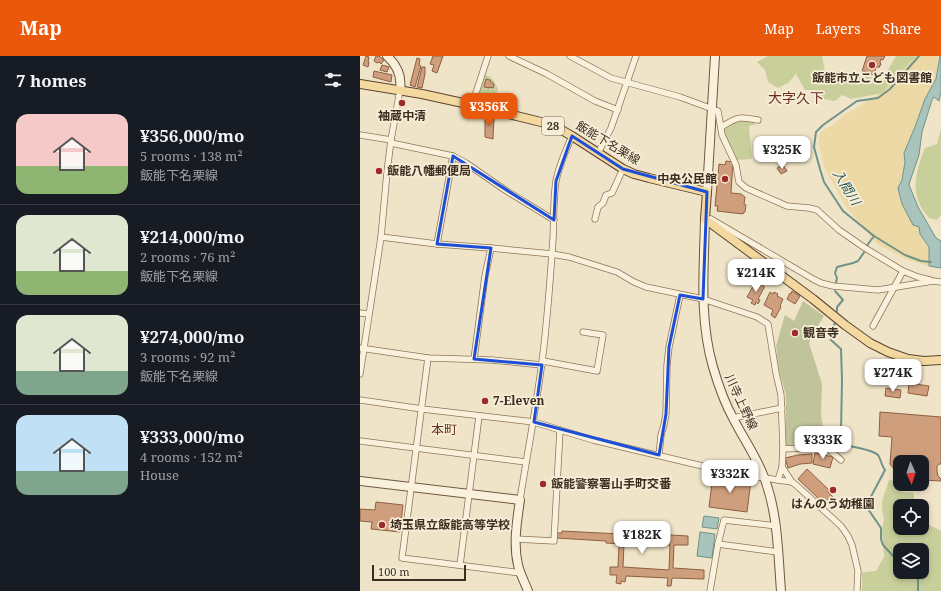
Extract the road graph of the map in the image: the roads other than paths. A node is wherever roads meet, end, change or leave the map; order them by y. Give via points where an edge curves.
1 (387, 56) edge
2 (488, 56) edge
3 (509, 56) edge
4 (570, 56) edge
5 (636, 56) edge
6 (715, 56) edge
7 (360, 84) edge
8 (627, 84) junction
9 (400, 90) junction
10 (472, 105) junction
11 (712, 109) junction
12 (618, 110) junction
13 (758, 120) dead end
14 (721, 127) junction
15 (360, 135) edge
16 (572, 136) junction
17 (391, 142) junction
18 (598, 153) junction
19 (452, 156) junction
20 (623, 169) junction
21 (707, 192) junction
22 (705, 218) junction
23 (595, 219) dead end
24 (554, 220) junction
25 (382, 237) junction
26 (437, 244) junction
27 (490, 248) junction
28 (552, 254) junction
29 (903, 271) junction
30 (933, 281) junction
31 (941, 282) edge
32 (894, 288) junction
33 (680, 295) junction
34 (703, 299) junction
35 (360, 313) edge
36 (369, 314) junction
37 (873, 326) dead end
38 (583, 332) dead end
39 (362, 348) edge
40 (428, 358) junction
41 (474, 359) junction
42 (941, 360) edge
43 (543, 363) junction
44 (360, 374) edge
45 (360, 400) edge
46 (782, 408) junction
47 (422, 409) junction
48 (479, 416) junction
49 (733, 418) junction
50 (534, 422) junction
51 (560, 430) junction
52 (360, 441) edge
53 (417, 448) junction
54 (783, 449) junction
55 (474, 455) junction
56 (659, 455) junction
57 (841, 460) dead end
58 (526, 462) junction
59 (782, 467) junction
60 (765, 478) junction
61 (778, 480) junction
62 (360, 481) edge
63 (792, 482) junction
64 (412, 486) junction
65 (469, 494) junction
66 (520, 500) junction
67 (777, 526) junction
68 (516, 539) junction
69 (718, 544) junction
70 (778, 552) junction
71 (460, 565) junction
72 (520, 573) junction
73 (529, 591) edge
74 (710, 591) edge
75 (781, 591) edge
76 (857, 591) edge

1 - 9 street via 398,71
2 - 10 street
3 - 12 street via 595,101
4 - 8 street via 610,78
5 - 8 street
6 - 11 street
7 - 9 main road, 飯能下名栗線 / 28
8 - 11 street via 680,97
8 - 12 street
9 - 10 main road, 飯能下名栗線 / 28
9 - 17 street
10 - 16 main road, 飯能下名栗線 / 28 via 545,123
11 - 14 street via 718,111
11 - 21 street
12 - 18 street
13 - 14 street via 736,118
14 - 29 street via 722,135 736,165 739,182 746,188 787,206 818,210 839,230
15 - 17 street
16 - 18 main road, 飯能下名栗線 / 28
16 - 24 street via 556,181
17 - 19 street
17 - 25 street
18 - 20 main road, 飯能下名栗線 / 28
19 - 24 street
19 - 26 street
20 - 21 main road, 飯能下名栗線 / 28
20 - 23 street via 612,193 606,195 598,207
21 - 22 main road
22 - 32 street via 821,283 875,290
22 - 34 street, 川寺上野線
22 - 42 main road via 870,343 908,359
24 - 28 street
25 - 26 street
25 - 36 street
26 - 27 street
27 - 28 street
27 - 41 street
28 - 33 street via 584,261 617,272 646,287
28 - 43 street
29 - 30 street
29 - 32 street
30 - 31 street
30 - 32 street
32 - 37 street
33 - 34 street
33 - 56 street via 669,347 666,414 660,435
34 - 46 street via 757,317 768,324
34 - 49 street, 川寺上野線 via 708,348 713,368
35 - 36 street
36 - 39 street
38 - 43 street via 603,335 597,371
39 - 40 street
39 - 44 street
40 - 41 street
40 - 47 street
41 - 43 street
43 - 50 street
45 - 47 street
46 - 49 street
46 - 54 street
47 - 48 street
47 - 53 street
48 - 50 street
48 - 55 street
49 - 60 street, 川寺上野線
50 - 51 street
50 - 58 street
51 - 56 street
51 - 68 street via 554,541
52 - 53 street
53 - 55 street
53 - 64 street
54 - 57 street via 826,447
54 - 59 street
55 - 58 street
55 - 65 street
56 - 60 street via 732,473
58 - 66 street
59 - 61 street
59 - 63 street
60 - 61 street
60 - 67 street, 川寺上野線
61 - 63 street
62 - 64 street
63 - 76 street via 841,526 848,536 858,571
64 - 65 street
64 - 71 street via 402,558
65 - 66 street
65 - 71 street
66 - 68 street
67 - 69 street via 724,520
67 - 70 street, 川寺上野線
68 - 72 street
69 - 70 street
69 - 74 street
70 - 75 street, 川寺上野線
71 - 72 street
72 - 73 street

